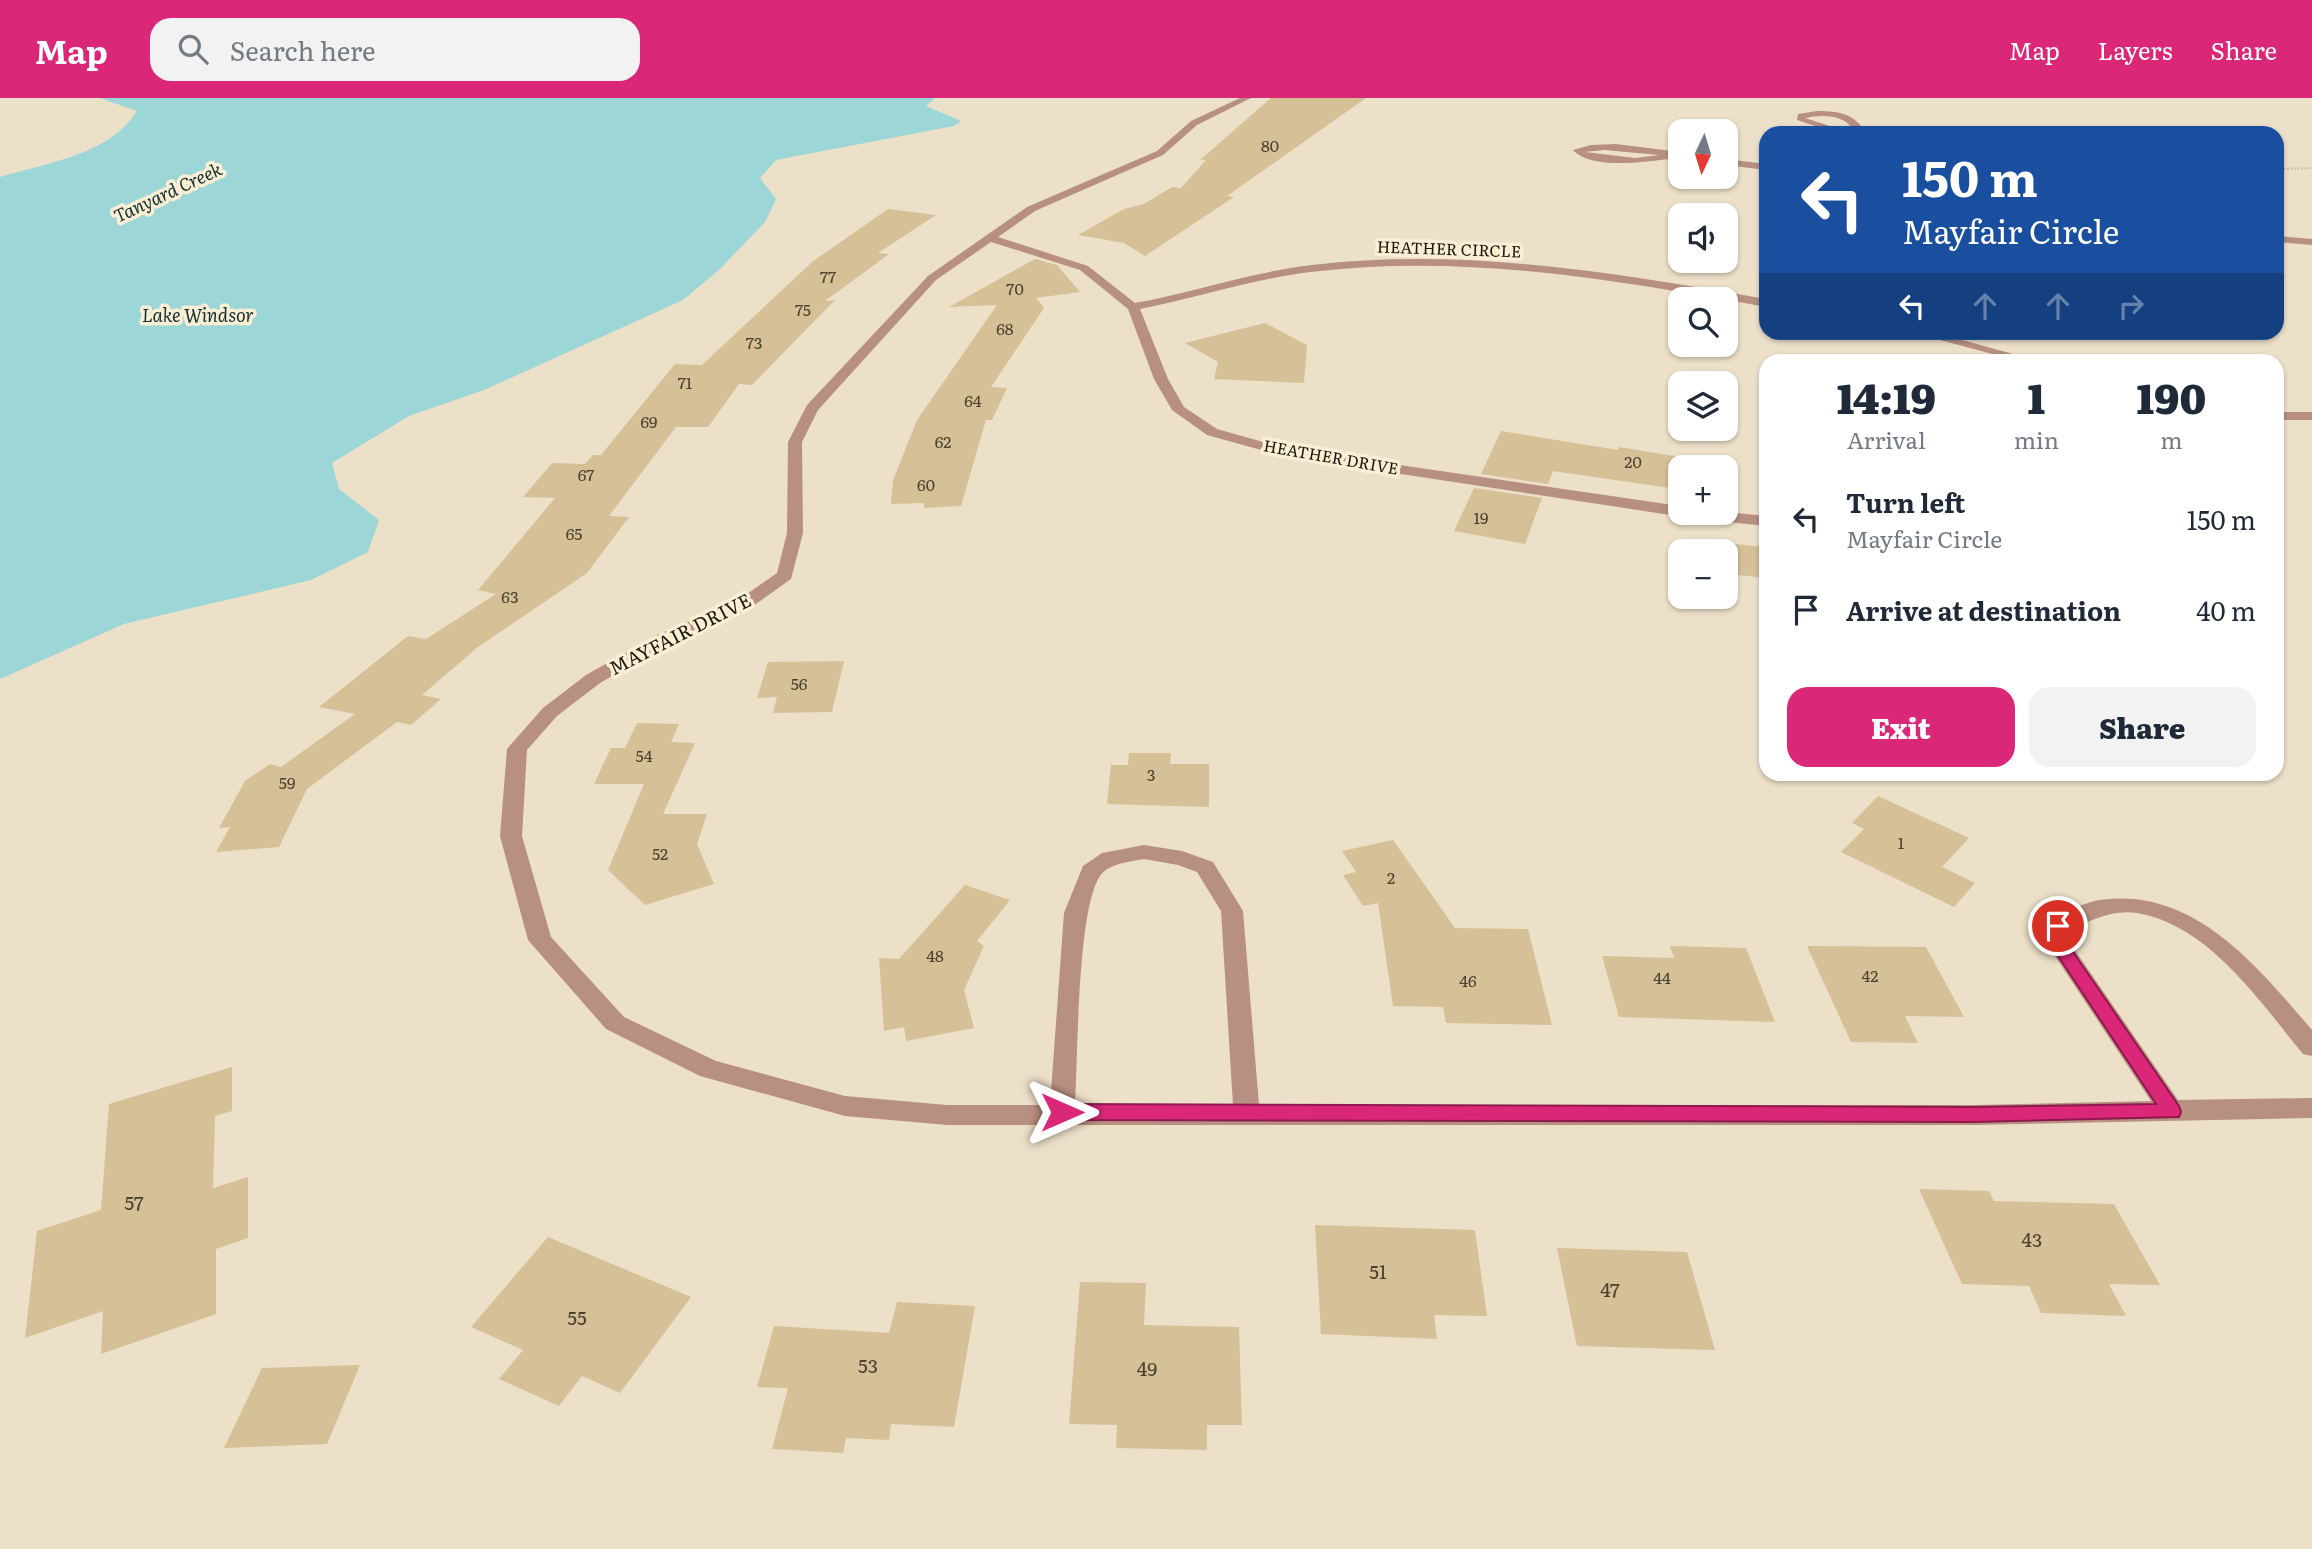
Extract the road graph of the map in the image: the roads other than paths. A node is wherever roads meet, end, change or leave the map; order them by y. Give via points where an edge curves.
1 (1247, 98) edge
2 (1816, 126) edge
3 (1856, 126) edge
4 (1679, 155) edge
5 (1738, 164) edge
6 (1759, 166) edge
7 (989, 238) junction
8 (2284, 240) edge
9 (2312, 242) edge
10 (1759, 302) edge
11 (1133, 307) junction
12 (1948, 340) edge
13 (2005, 354) edge
14 (2284, 416) edge
15 (2312, 416) edge
16 (1668, 509) edge
17 (1738, 518) edge
18 (1759, 520) edge
19 (2312, 1047) edge
20 (2312, 1108) edge
21 (1062, 1112) junction
22 (2172, 1112) junction
23 (1247, 1113) junction

1 - 7 street, MAYFAIR DRIVE via 1194,123 1160,153 1031,209
2 - 3 street via 1801,116 1841,116
4 - 4 street via 1614,160 1584,156 1578,150 1605,146
5 - 6 street
7 - 11 street via 1084,268
7 - 21 street, MAYFAIR DRIVE via 932,278 813,408 795,442 795,533 785,575 743,605 663,639 593,679 550,712 517,749 511,836 540,940 615,1023 709,1069 845,1105 947,1115
8 - 9 street
10 - 11 street, HEATHER CIRCLE via 1540,270 1377,263 1313,268
11 - 16 street, HEATHER DRIVE via 1161,379 1179,410 1212,432 1283,452
12 - 13 street
14 - 15 street
17 - 18 street
19 - 22 street via 2232,955 2202,931 2167,912 2138,907 2111,905 2078,913 2058,926 2061,947
20 - 22 street, MAYFAIR DRIVE
21 - 23 street, MAYFAIR DRIVE
21 - 23 street via 1075,913 1091,871 1110,858 1144,852 1205,867 1232,911
22 - 23 street, MAYFAIR DRIVE

